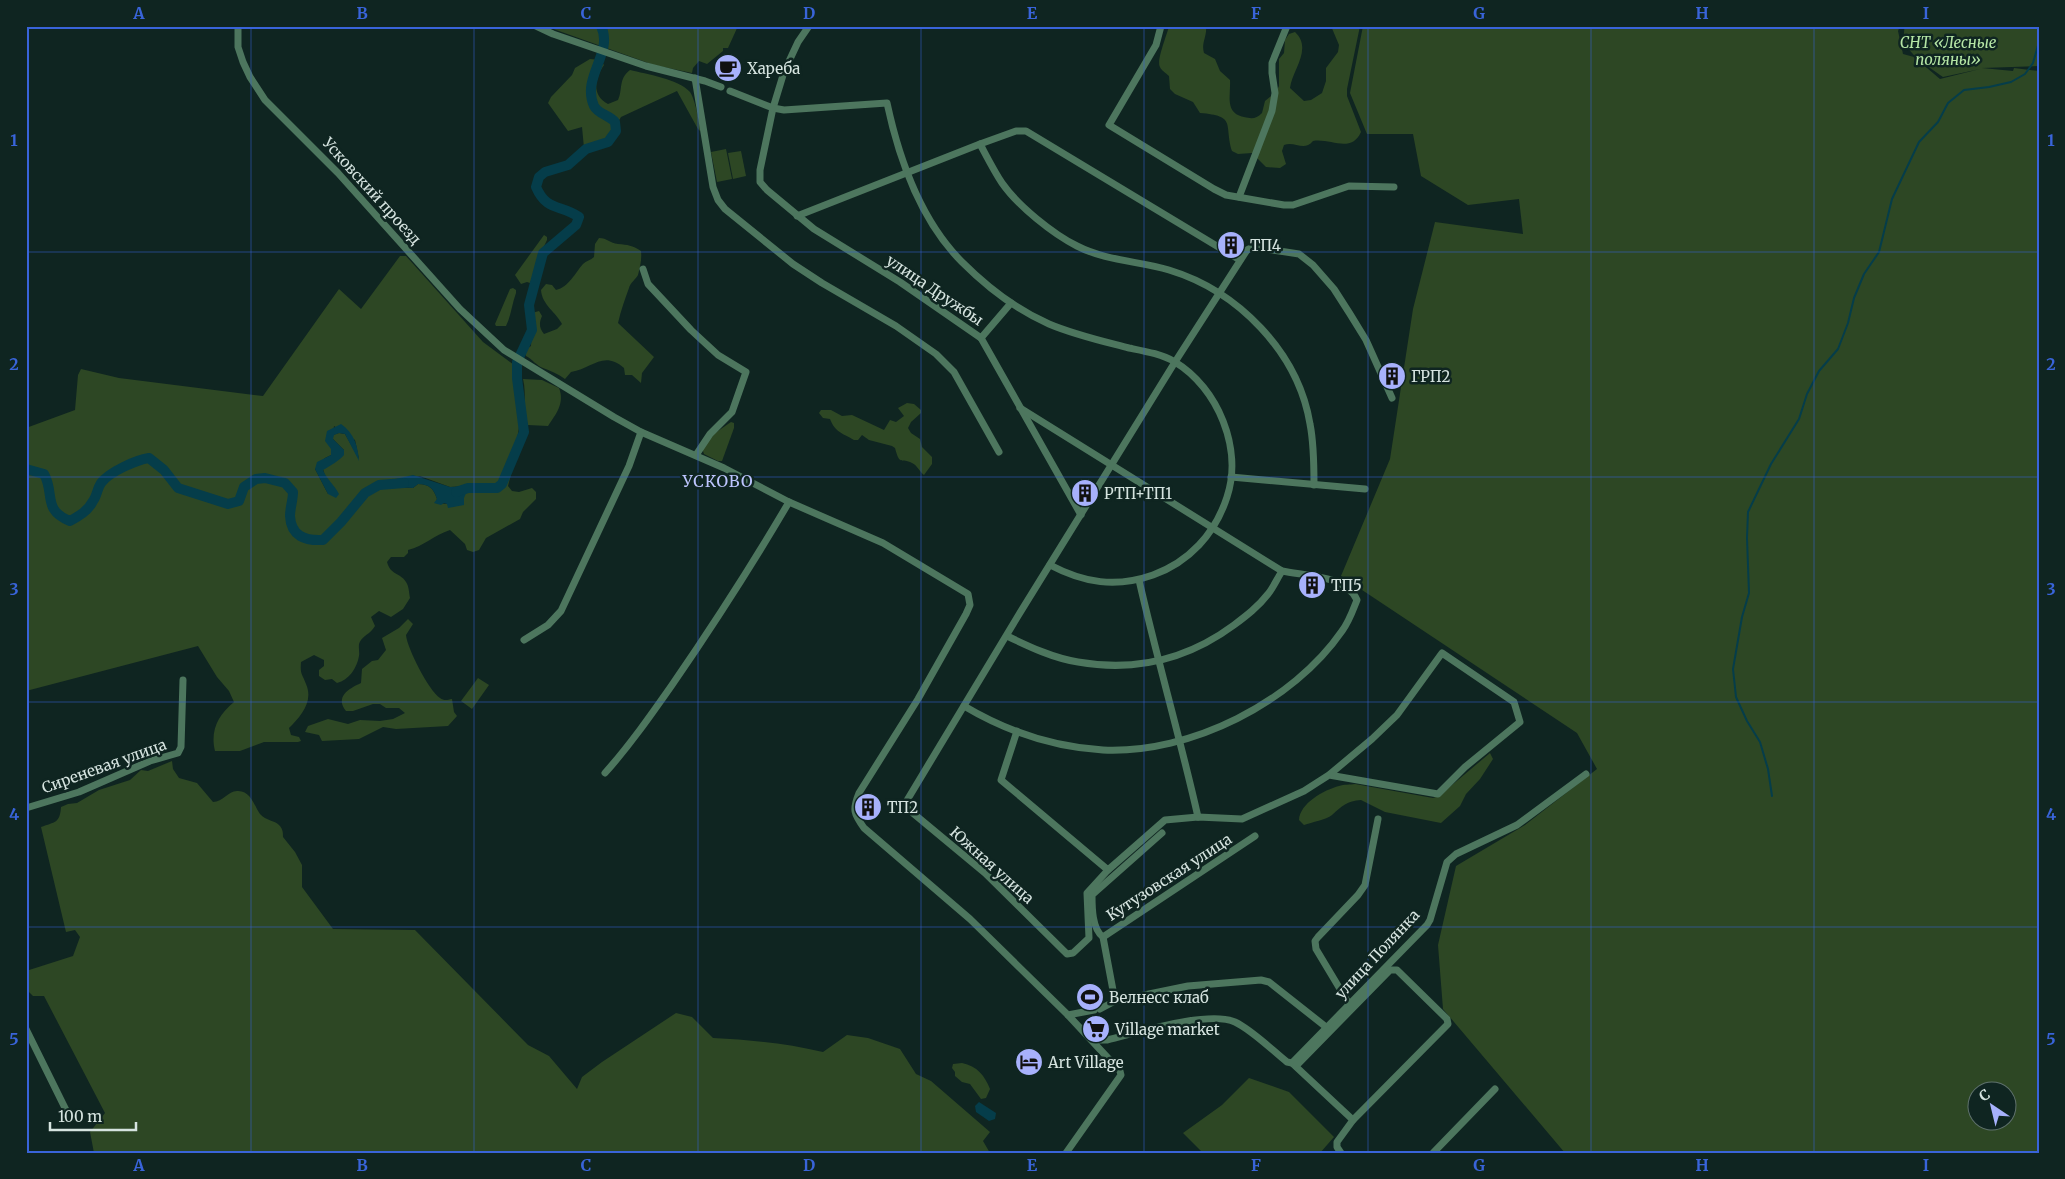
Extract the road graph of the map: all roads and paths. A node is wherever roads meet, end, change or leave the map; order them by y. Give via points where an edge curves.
1 (238, 26) edge
2 (536, 26) edge
3 (809, 26) edge
4 (1161, 26) edge
5 (1287, 26) edge
6 (695, 78) junction
7 (721, 87) dead end
8 (730, 90) dead end
9 (773, 108) junction
10 (980, 144) junction
11 (906, 171) junction
12 (1394, 187) dead end
13 (1239, 197) junction
14 (797, 216) junction
15 (1240, 260) junction
16 (643, 270) dead end
17 (1220, 293) junction
18 (1011, 303) junction
19 (981, 338) junction
20 (1175, 362) junction
21 (1392, 398) dead end
22 (1020, 408) junction
23 (641, 432) junction
24 (999, 452) dead end
25 (696, 455) junction
26 (1112, 465) junction
27 (1231, 477) junction
28 (1314, 485) junction
29 (1365, 489) dead end
30 (789, 502) junction
31 (1081, 515) junction
32 (1213, 528) junction
33 (1050, 565) junction
34 (1282, 572) junction
35 (1139, 580) junction
36 (1007, 636) junction
37 (524, 640) dead end
38 (1158, 661) junction
39 (183, 680) dead end
40 (964, 706) junction
41 (1017, 731) junction
42 (1181, 740) junction
43 (605, 773) dead end
44 (1586, 774) dead end
45 (1329, 776) junction
46 (26, 808) edge
47 (1198, 817) junction
48 (1378, 819) dead end
49 (1162, 834) dead end
50 (1256, 836) dead end
51 (1108, 870) junction
52 (1103, 937) junction
53 (1115, 1001) junction
54 (1349, 1004) junction
55 (1068, 1015) junction
56 (1326, 1027) junction
57 (26, 1029) edge
58 (1093, 1040) junction
59 (1294, 1064) junction
60 (1495, 1089) dead end
61 (66, 1110) dead end
62 (1353, 1120) junction
63 (1066, 1153) edge
64 (1341, 1153) edge
65 (1433, 1153) edge

1 - 23 street, Усковский проезд via 238,47 243,62 265,100 338,173 460,309 516,357
2 - 6 street via 646,66
3 - 9 street, улица Дружбы via 784,72
4 - 13 street via 1156,45 1109,125 1214,189
5 - 13 street via 1272,64 1275,93 1272,111
6 - 7 street
6 - 24 street via 713,188 725,210 793,264 936,354 954,372
8 - 9 street
9 - 11 street via 784,110 887,102
9 - 14 street, улица Дружбы via 760,182
10 - 11 street
10 - 15 street via 1016,131 1026,132
10 - 17 street via 1003,184 1046,227 1078,247 1194,279
11 - 14 street
11 - 18 street via 946,244 967,267
12 - 13 street via 1349,186 1293,205
14 - 19 street, улица Дружбы
15 - 17 street
15 - 21 street via 1253,247 1299,254 1313,265 1334,289 1358,327
16 - 25 street via 648,284 691,330 718,355 746,372 732,412
17 - 20 street
17 - 28 street via 1238,306 1274,343 1300,387 1310,424
18 - 19 street
18 - 20 street via 1081,336
19 - 22 street, улица Дружбы
20 - 26 street
20 - 27 street via 1207,392 1223,421 1232,459
22 - 26 street
22 - 31 street, улица Дружбы
23 - 25 street, Усковский проезд
23 - 37 street via 630,466 561,612 548,625
25 - 30 street, Усковский проезд
26 - 31 street
26 - 32 street
27 - 28 street
27 - 32 street via 1222,511
28 - 29 street
30 - 43 street via 694,654 630,744
30 - 55 street, Усковский проезд via 883,543 968,594 970,605 966,614 859,793 854,806 856,817 864,828 970,919
31 - 33 street
32 - 34 street
32 - 35 street via 1188,556
33 - 35 street via 1092,582
33 - 36 street
34 - 38 street via 1252,611 1213,640
34 - 42 street via 1331,580 1353,591 1357,600 1344,630 1304,674 1277,696 1216,729
35 - 38 street
36 - 38 street via 1037,650 1078,662 1116,666
36 - 40 street
38 - 42 street
39 - 46 street, Сиреневая улица via 181,747 178,753 150,760 79,792
40 - 41 street via 989,721
40 - 51 street, Южная улица via 906,802 908,809 984,873 1068,954 1089,938 1087,893
41 - 42 street via 1060,744 1105,750
41 - 51 street via 1001,780
42 - 47 street
44 - 54 street, улица Полянка via 1517,825 1456,854 1447,862 1427,925
45 - 45 street, Южная улица via 1397,715 1442,653 1514,702 1520,722 1438,794
45 - 47 street, Южная улица via 1251,817 1237,820
47 - 51 street, Южная улица via 1165,820
48 - 54 street via 1365,885 1315,941 1316,949
49 - 52 street via 1092,894 1094,922
50 - 52 street, Кутузовская улица
52 - 53 street, Кутузовская улица
53 - 55 street via 1097,1009
53 - 56 street via 1204,984 1261,980 1269,982
54 - 56 street, улица Полянка
55 - 58 street
56 - 59 street, улица Полянка
57 - 61 street
58 - 59 street via 1217,1018 1236,1022
58 - 63 street via 1122,1075
59 - 62 street
59 - 62 street via 1390,970 1397,970 1447,1019 1448,1024
60 - 65 street
62 - 64 street via 1337,1142

